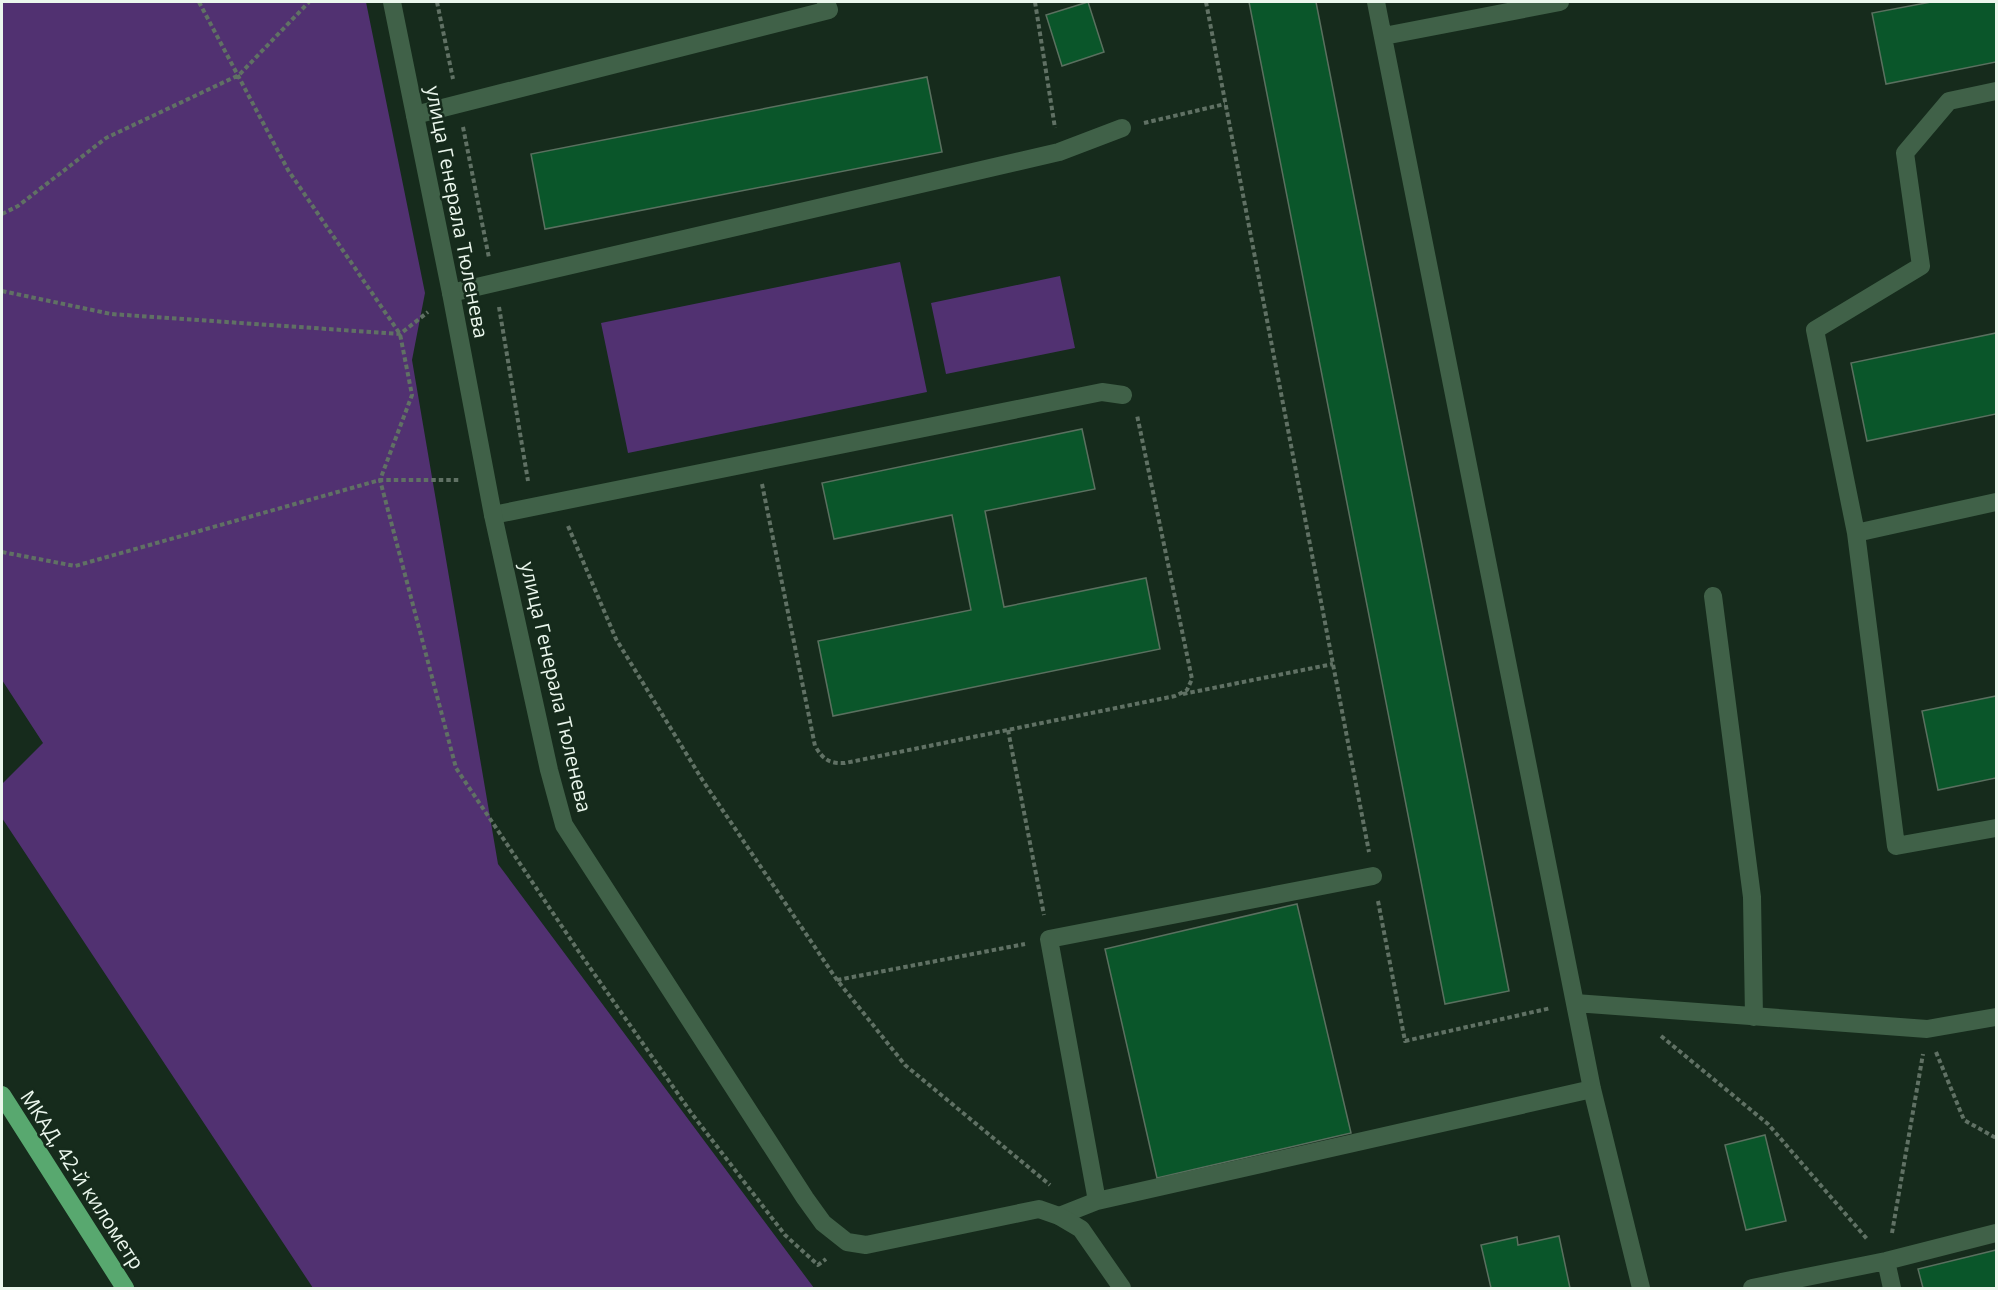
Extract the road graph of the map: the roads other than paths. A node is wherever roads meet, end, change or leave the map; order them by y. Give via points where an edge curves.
1 (392, 2) edge
2 (826, 2) edge
3 (1376, 2) edge
4 (1560, 2) edge
5 (1384, 36) junction
6 (1996, 91) edge
7 (415, 115) junction
8 (1122, 128) road end
9 (451, 293) junction
10 (1124, 395) road end
11 (1996, 502) edge
12 (493, 515) junction
13 (1856, 533) junction
14 (1713, 597) dead end
15 (1996, 828) edge
16 (1373, 876) road end
17 (1575, 1003) junction
18 (1754, 1017) junction
19 (1996, 1017) edge
20 (1592, 1089) junction
21 (2, 1095) edge
22 (1091, 1204) junction
23 (1059, 1216) junction
24 (1996, 1233) edge
25 (1886, 1261) junction
26 (125, 1288) edge
27 (1122, 1288) edge
28 (1641, 1288) edge
29 (1752, 1288) edge
30 (1892, 1288) edge

1 - 7 street, улица Генерала Тюленева
2 - 7 street via 829,10
3 - 5 street
4 - 5 street
5 - 17 street
6 - 13 street via 1949,101 1905,153 1922,266 1815,330
7 - 9 street, улица Генерала Тюленева
8 - 9 street via 1059,152
9 - 12 street, улица Генерала Тюленева
10 - 12 street via 1102,392
11 - 13 street
12 - 23 street, улица Генерала Тюленева via 564,825 823,1223 847,1242 866,1245 1039,1209
13 - 15 street via 1896,846
14 - 18 street via 1752,897
16 - 22 street via 1049,939
17 - 18 street
17 - 20 street
18 - 19 street via 1927,1029
20 - 22 street
20 - 28 street
21 - 26 highway, МКАД, 42-й километр
22 - 23 street
23 - 27 street via 1081,1229
24 - 25 street
25 - 29 street
25 - 30 street

